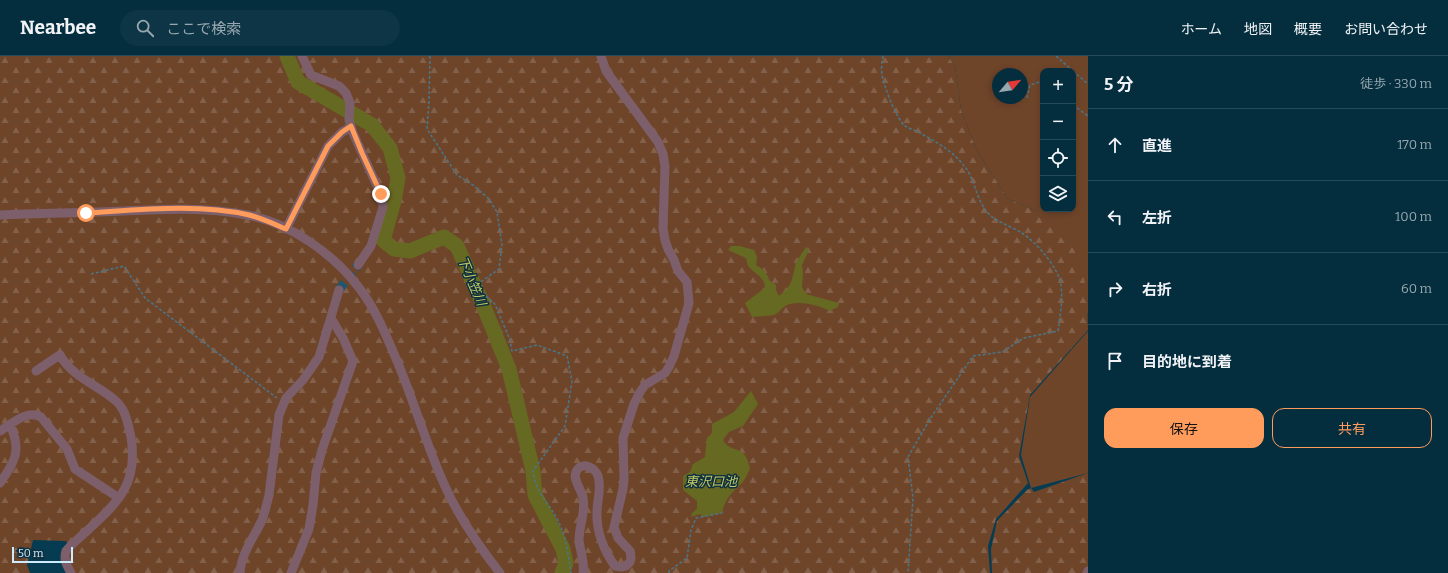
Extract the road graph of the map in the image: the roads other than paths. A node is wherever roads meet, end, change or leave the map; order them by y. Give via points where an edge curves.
1 (302, 56) edge
2 (601, 56) edge
3 (351, 126) junction
4 (0, 215) edge
5 (286, 229) junction
6 (358, 265) tunnel mouth
7 (339, 290) tunnel mouth
8 (331, 318) junction
9 (36, 371) dead end
10 (10, 425) junction
11 (0, 431) edge
12 (0, 483) edge
13 (119, 498) junction
14 (71, 573) edge
15 (240, 573) edge
16 (292, 573) edge
17 (500, 573) edge
18 (583, 573) edge

1 - 3 street via 311,75 339,86 346,93 350,103
2 - 18 street via 606,71 658,142 663,154 663,228 668,249 678,271 687,282 689,303 669,367 665,373 645,385 640,392 623,438 624,484 614,527 618,538 630,551 630,562 626,566 615,566 601,539 596,513 599,486 596,472 588,466 576,471 575,476 584,500 579,540
3 - 5 street via 328,146
3 - 6 street via 381,194 383,207 371,246
4 - 5 street via 213,210 249,215
5 - 17 street via 303,237 342,267 374,311 459,515
7 - 8 street
8 - 15 street via 320,357 286,398 279,415 266,508 245,553
8 - 16 street via 353,361 322,450 316,472 309,529
9 - 13 street via 60,355 73,372 108,393 119,403 128,421 133,468 129,482
10 - 11 street
10 - 12 street via 16,435 14,464
10 - 13 street via 30,414 41,417 67,449 75,469
13 - 14 street via 66,552 65,562

